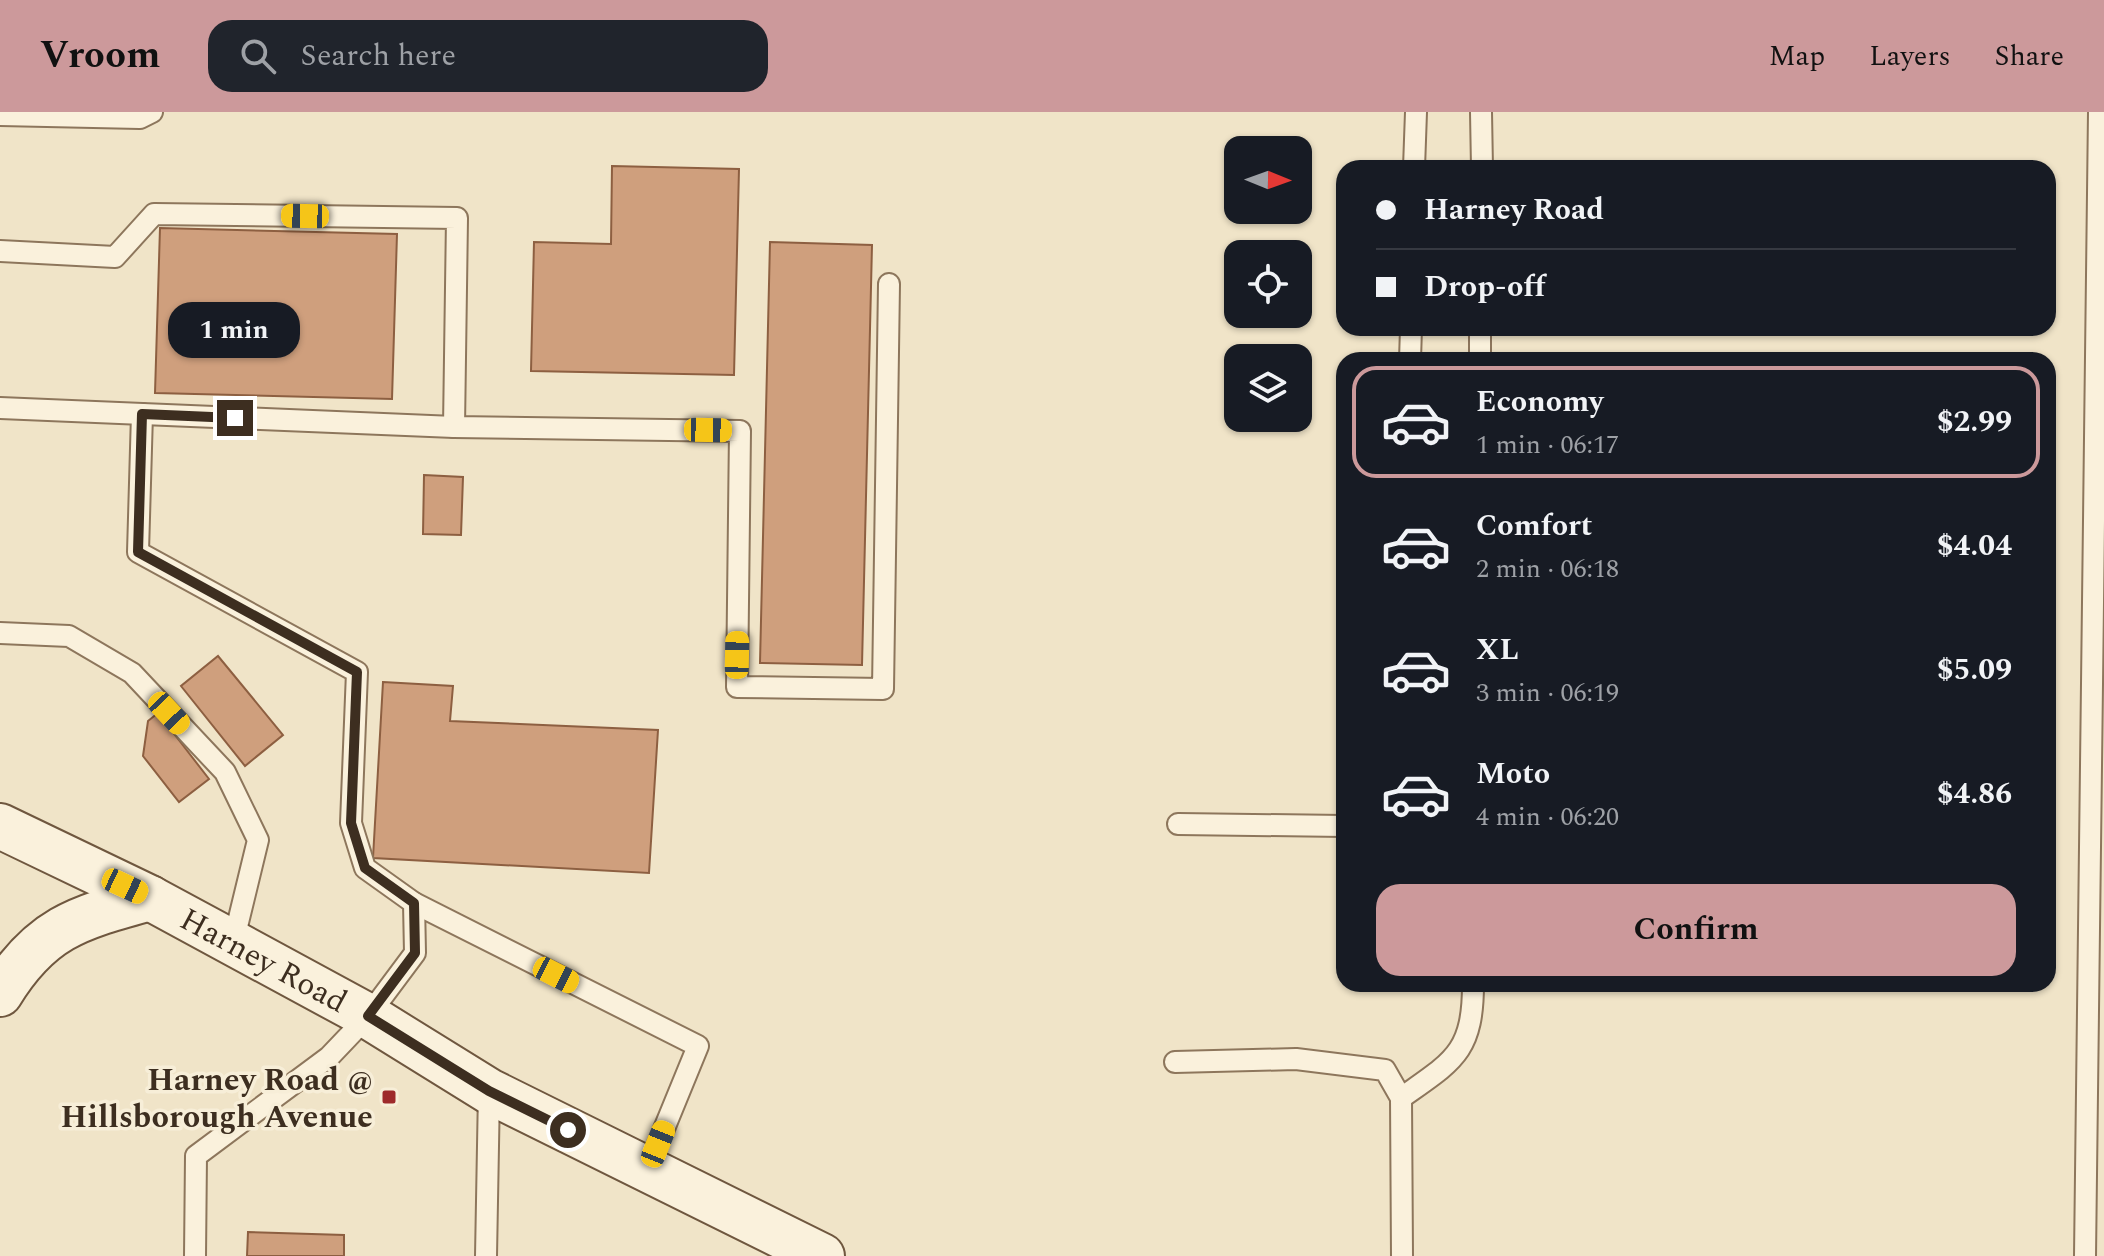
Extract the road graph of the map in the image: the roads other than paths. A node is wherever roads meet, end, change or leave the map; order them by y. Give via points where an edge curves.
1 (152, 112) edge
2 (1416, 112) edge
3 (1481, 112) edge
4 (2099, 112) edge
5 (0, 115) edge
6 (1414, 160) edge
7 (1482, 160) edge
8 (0, 251) edge
9 (889, 284) dead end
10 (0, 408) edge
11 (142, 414) junction
12 (454, 427) junction
13 (0, 633) edge
14 (1178, 824) dead end
15 (0, 826) edge
16 (1336, 826) edge
17 (150, 898) junction
18 (414, 903) junction
19 (233, 943) junction
20 (1473, 992) edge
21 (0, 994) edge
22 (368, 1016) junction
23 (1175, 1062) dead end
24 (489, 1091) junction
25 (1401, 1098) junction
26 (648, 1168) junction
27 (195, 1256) edge
28 (486, 1256) edge
29 (822, 1256) edge
30 (1402, 1256) edge
31 (2085, 1256) edge

1 - 5 lane via 140,118
2 - 6 lane
3 - 7 lane
4 - 31 lane
8 - 12 lane via 115,257 154,214 457,218
9 - 12 lane via 883,689 737,687 740,431
10 - 11 lane
11 - 12 lane
11 - 18 lane via 138,552 357,672 351,823 365,868
13 - 19 lane via 69,636 132,673 225,772 258,840
14 - 16 lane
15 - 17 street, Harney Road
17 - 19 street, Harney Road
17 - 21 street via 90,915 55,932 20,961
18 - 22 lane via 415,953
18 - 26 lane via 698,1046
19 - 22 street, Harney Road
20 - 25 lane via 1473,1013 1456,1059
22 - 24 street, Harney Road
22 - 27 lane via 329,1057 196,1156
23 - 25 lane via 1296,1059 1385,1070
24 - 26 street, Harney Road
24 - 28 lane
25 - 30 lane
26 - 29 street, Harney Road

